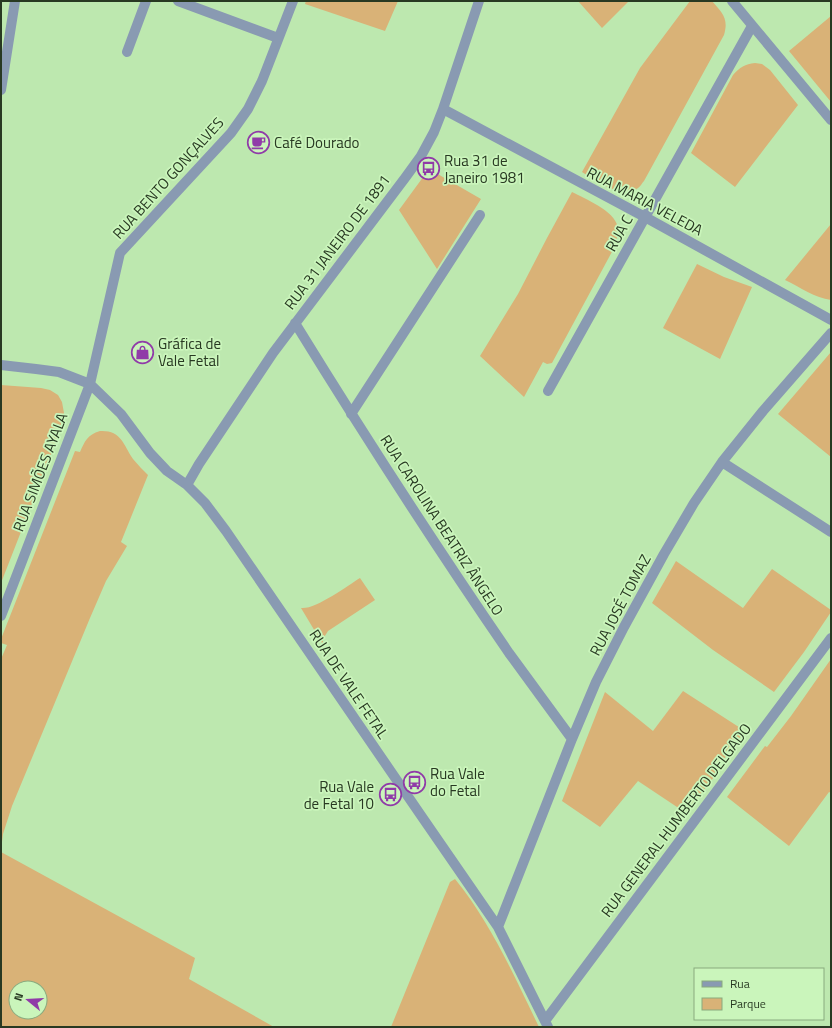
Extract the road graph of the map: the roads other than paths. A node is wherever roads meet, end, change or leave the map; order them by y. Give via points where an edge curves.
1 (15, 1) edge
2 (146, 1) edge
3 (178, 1) edge
4 (293, 1) edge
5 (479, 1) edge
6 (737, 3) edge
7 (752, 26) junction
8 (278, 38) junction
9 (127, 52) dead end
10 (1, 90) edge
11 (443, 109) junction
12 (831, 120) edge
13 (480, 215) dead end
14 (645, 217) junction
15 (831, 320) edge
16 (295, 323) junction
17 (831, 333) edge
18 (1, 365) edge
19 (90, 384) junction
20 (548, 391) dead end
21 (351, 414) junction
22 (722, 462) junction
23 (187, 485) junction
24 (831, 532) edge
25 (1, 616) edge
26 (831, 638) edge
27 (572, 739) junction
28 (498, 927) junction
29 (547, 1024) edge

1 - 10 street
2 - 9 street
3 - 8 street
4 - 8 street, RUA BENTO GONÇALVES
5 - 11 street, RUA 31 JANEIRO DE 1891
6 - 7 street
7 - 12 street
7 - 14 street, RUA C
8 - 19 street, RUA BENTO GONÇALVES via 262,81 248,109 231,133 120,252
11 - 14 street, RUA MARIA VELEDA
11 - 16 street, RUA 31 JANEIRO DE 1891 via 434,132 405,178
13 - 21 street
14 - 15 street, RUA MARIA VELEDA
14 - 20 street, RUA C
16 - 21 street, RUA CAROLINA BEATRIZ ÂNGELO
16 - 23 street, RUA 31 JANEIRO DE 1891
17 - 22 street, RUA JOSÉ TOMAZ
18 - 19 street via 59,372
19 - 23 street, RUA DE VALE FETAL via 121,414 167,471
19 - 25 street, RUA SIMÕES AYALA
21 - 27 street, RUA CAROLINA BEATRIZ ÂNGELO via 502,642
22 - 24 street
22 - 27 street, RUA JOSÉ TOMAZ via 694,503 624,627 596,682
23 - 28 street, RUA DE VALE FETAL via 205,503 226,531
26 - 29 street, RUA GENERAL HUMBERTO DELGADO
27 - 28 street, RUA JOSÉ TOMAZ
28 - 29 street, RUA DE VALE FETAL

